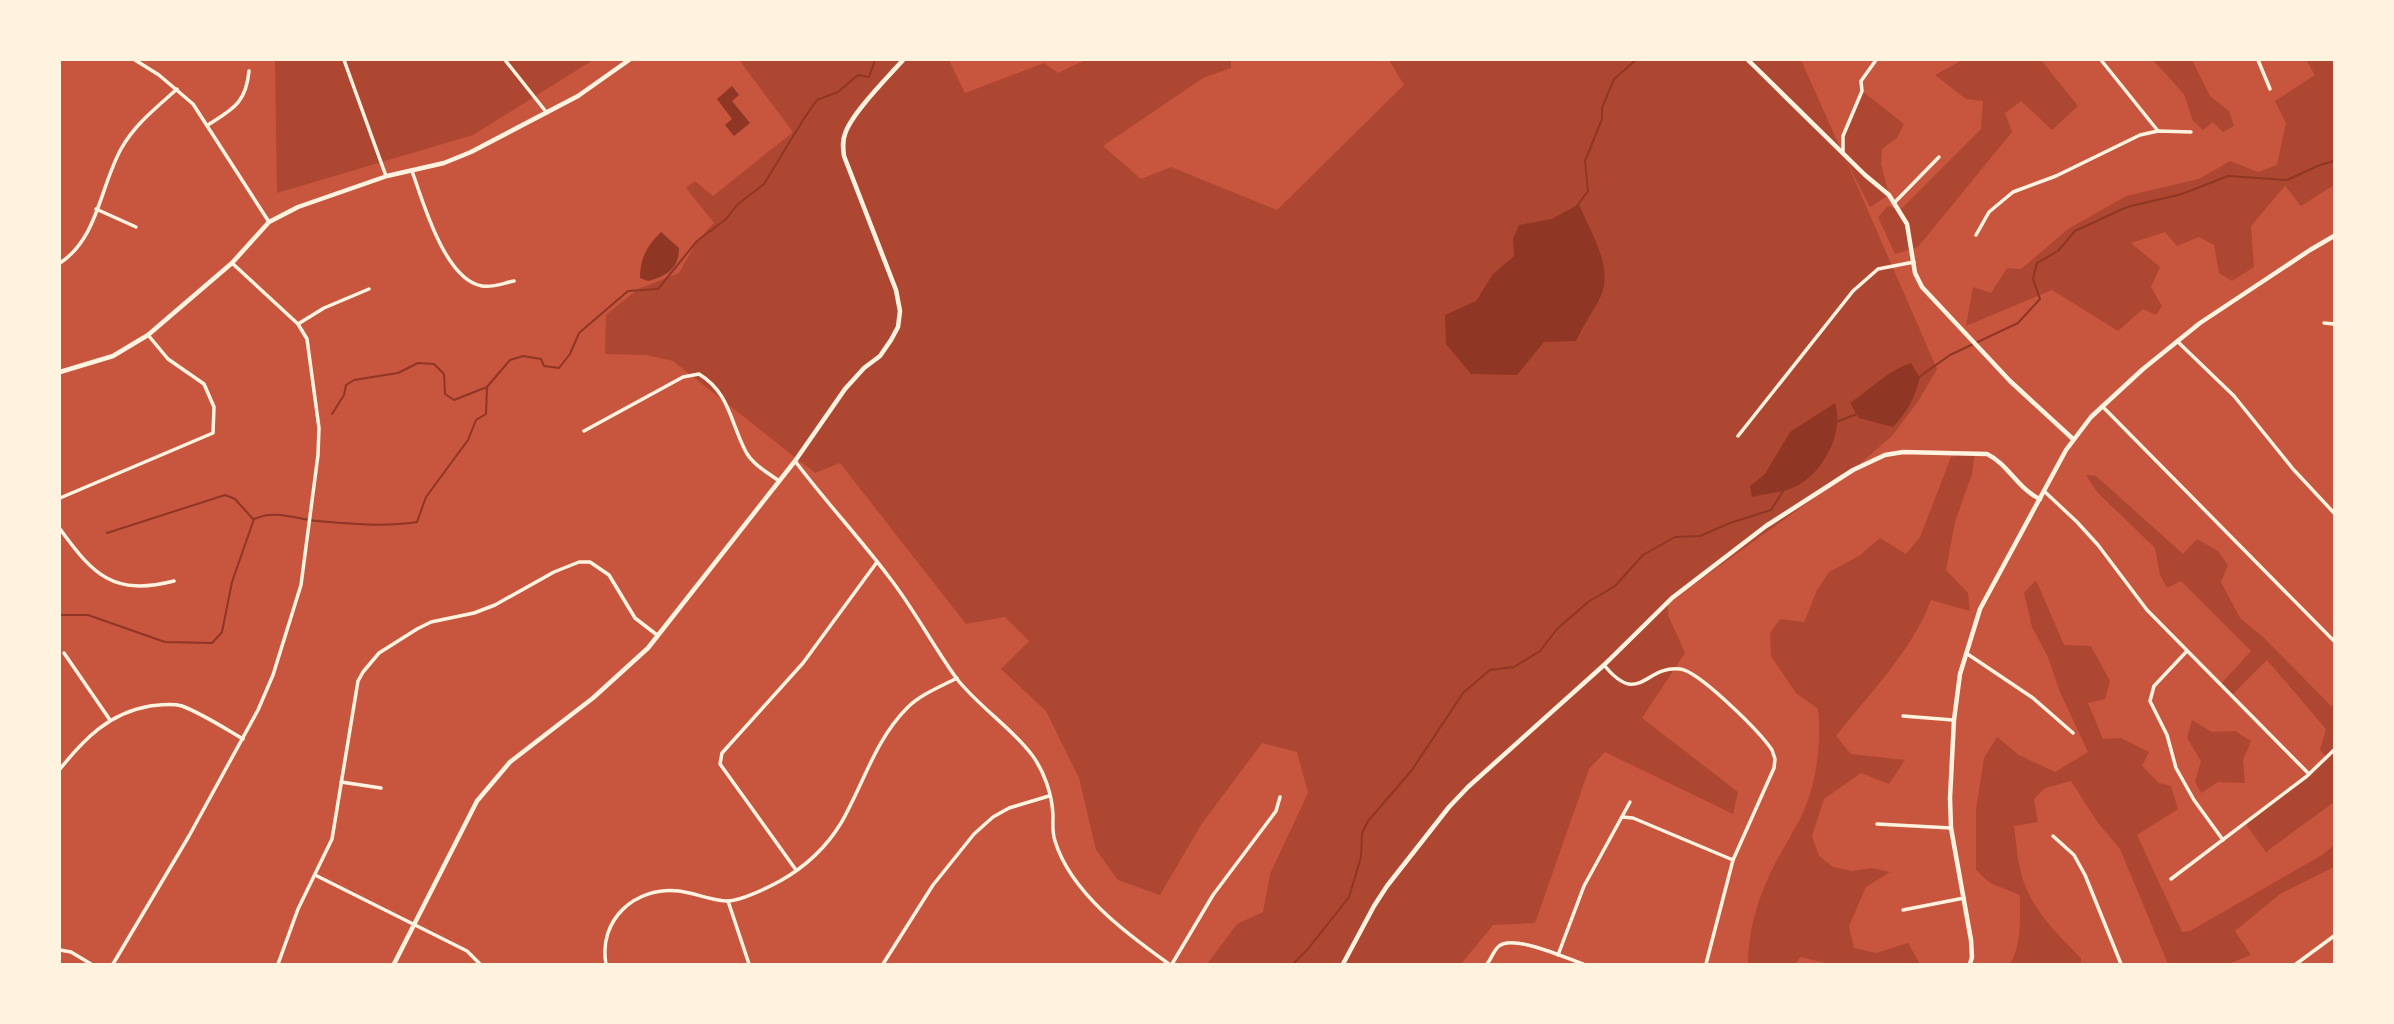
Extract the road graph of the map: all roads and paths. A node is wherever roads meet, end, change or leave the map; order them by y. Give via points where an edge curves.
1 (135, 60) edge
2 (344, 60) edge
3 (505, 60) edge
4 (629, 60) edge
5 (903, 60) edge
6 (1748, 60) edge
7 (1875, 60) edge
8 (2101, 60) edge
9 (2258, 60) edge
10 (248, 71) dead end
11 (177, 89) junction
12 (2270, 89) dead end
13 (547, 113) junction
14 (208, 125) junction
15 (2158, 131) junction
16 (2191, 132) dead end
17 (1843, 154) junction
18 (1939, 157) dead end
19 (412, 171) junction
20 (387, 176) junction
21 (1894, 203) junction
22 (96, 209) junction
23 (269, 222) junction
24 (136, 227) dead end
25 (1976, 235) dead end
26 (2334, 236) edge
27 (1914, 262) junction
28 (60, 263) edge
29 (232, 263) junction
30 (514, 281) dead end
31 (369, 289) dead end
32 (2324, 323) dead end
33 (298, 324) junction
34 (2334, 324) edge
35 (148, 335) junction
36 (2177, 341) junction
37 (60, 372) edge
38 (2102, 406) junction
39 (584, 430) dead end
40 (1738, 436) dead end
41 (2073, 439) junction
42 (795, 461) junction
43 (779, 481) junction
44 (2044, 491) junction
45 (60, 498) edge
46 (2040, 499) junction
47 (2334, 513) edge
48 (60, 529) edge
49 (877, 562) junction
50 (174, 581) dead end
51 (658, 636) junction
52 (2334, 641) edge
53 (2187, 651) junction
54 (64, 653) dead end
55 (1966, 653) junction
56 (1604, 664) junction
57 (957, 678) junction
58 (1903, 716) dead end
59 (110, 720) junction
60 (1954, 720) junction
61 (2073, 733) dead end
62 (243, 739) junction
63 (2334, 750) edge
64 (60, 769) edge
65 (2309, 774) junction
66 (341, 782) junction
67 (381, 788) dead end
68 (1049, 796) junction
69 (1280, 797) dead end
70 (1630, 802) dead end
71 (1622, 817) junction
72 (1877, 824) dead end
73 (1951, 828) junction
74 (2053, 836) dead end
75 (2223, 840) junction
76 (1733, 860) junction
77 (796, 870) junction
78 (315, 875) junction
79 (2171, 880) dead end
80 (1964, 898) junction
81 (727, 901) junction
82 (1903, 910) dead end
83 (415, 925) junction
84 (2334, 936) edge
85 (60, 950) edge
86 (1558, 956) junction
87 (91, 964) edge
88 (113, 964) edge
89 (278, 964) edge
90 (394, 964) edge
91 (480, 964) edge
92 (606, 964) edge
93 (749, 964) edge
94 (883, 964) edge
95 (1170, 964) edge
96 (1343, 964) edge
97 (1487, 964) edge
98 (1583, 964) edge
99 (1706, 964) edge
100 (1970, 964) edge
101 (2121, 964) edge
102 (2296, 964) edge

1 - 11 street
2 - 20 street
3 - 13 street
4 - 13 street
5 - 42 street via 854,118 843,143 896,290 898,327 880,356 845,389
6 - 17 street
7 - 17 street via 1861,81 1862,91 1843,136
8 - 15 street
9 - 12 street
10 - 14 street via 237,107
11 - 14 street
11 - 22 street via 138,123
13 - 19 street via 471,152
14 - 23 street
15 - 16 street
15 - 25 street via 2013,192 1989,212
17 - 21 street
18 - 21 street
19 - 20 street
19 - 30 street via 459,273 482,286
20 - 23 street
21 - 27 street via 1907,224
22 - 24 street
22 - 28 street via 87,236
23 - 29 street
26 - 36 street via 2217,310
27 - 40 street via 1878,270 1853,291
27 - 41 street via 1923,287 2010,381
29 - 33 street
29 - 35 street
31 - 33 street
32 - 34 street
33 - 62 street via 307,339 319,428 304,566 273,675
35 - 37 street via 113,356
35 - 45 street via 167,359 204,384 214,407 213,433
36 - 38 street
36 - 47 street via 2234,396
38 - 41 street
38 - 52 street
39 - 43 street via 683,377 699,374 721,393 747,453
41 - 44 street
42 - 43 street
42 - 49 street
43 - 51 street
44 - 46 street
44 - 53 street via 2077,522 2141,603
46 - 55 street via 1980,609
46 - 56 street via 1994,458 1975,453 1885,455 1853,470 1766,526 1672,598
48 - 50 street via 96,570 116,582 140,588
49 - 57 street
49 - 77 street via 803,663 722,753 720,764
51 - 66 street via 635,618 609,575 590,562 554,572 495,605 431,622 388,647 363,672
51 - 83 street via 593,698 510,762 485,791
53 - 65 street
53 - 75 street via 2154,686 2150,701 2167,735 2176,768
54 - 59 street
55 - 60 street
55 - 61 street via 2033,698
56 - 76 street via 1625,684 1641,683 1671,670 1690,673 1772,750 1774,768
56 - 96 street via 1449,807 1374,906
57 - 68 street via 1032,755
57 - 77 street via 916,700 894,723 842,822
58 - 60 street
59 - 62 street via 133,709 179,705
59 - 64 street
60 - 73 street
62 - 88 street
63 - 65 street
65 - 75 street
66 - 67 street
66 - 78 street via 332,839
68 - 94 street via 1009,808 974,834 933,885
68 - 95 street via 1055,840 1074,877 1122,929
69 - 95 street via 1276,811 1213,895
70 - 71 street
71 - 76 street
71 - 86 street via 1584,886
72 - 73 street
73 - 80 street
74 - 101 street via 2074,855 2085,875
75 - 79 street
76 - 99 street
77 - 81 street
78 - 83 street
78 - 89 street
80 - 82 street
80 - 100 street
81 - 92 street via 677,891 635,900 609,927
81 - 93 street
83 - 90 street
83 - 91 street via 467,951
84 - 102 street
85 - 87 street
86 - 97 street via 1507,942 1499,945
86 - 98 street

